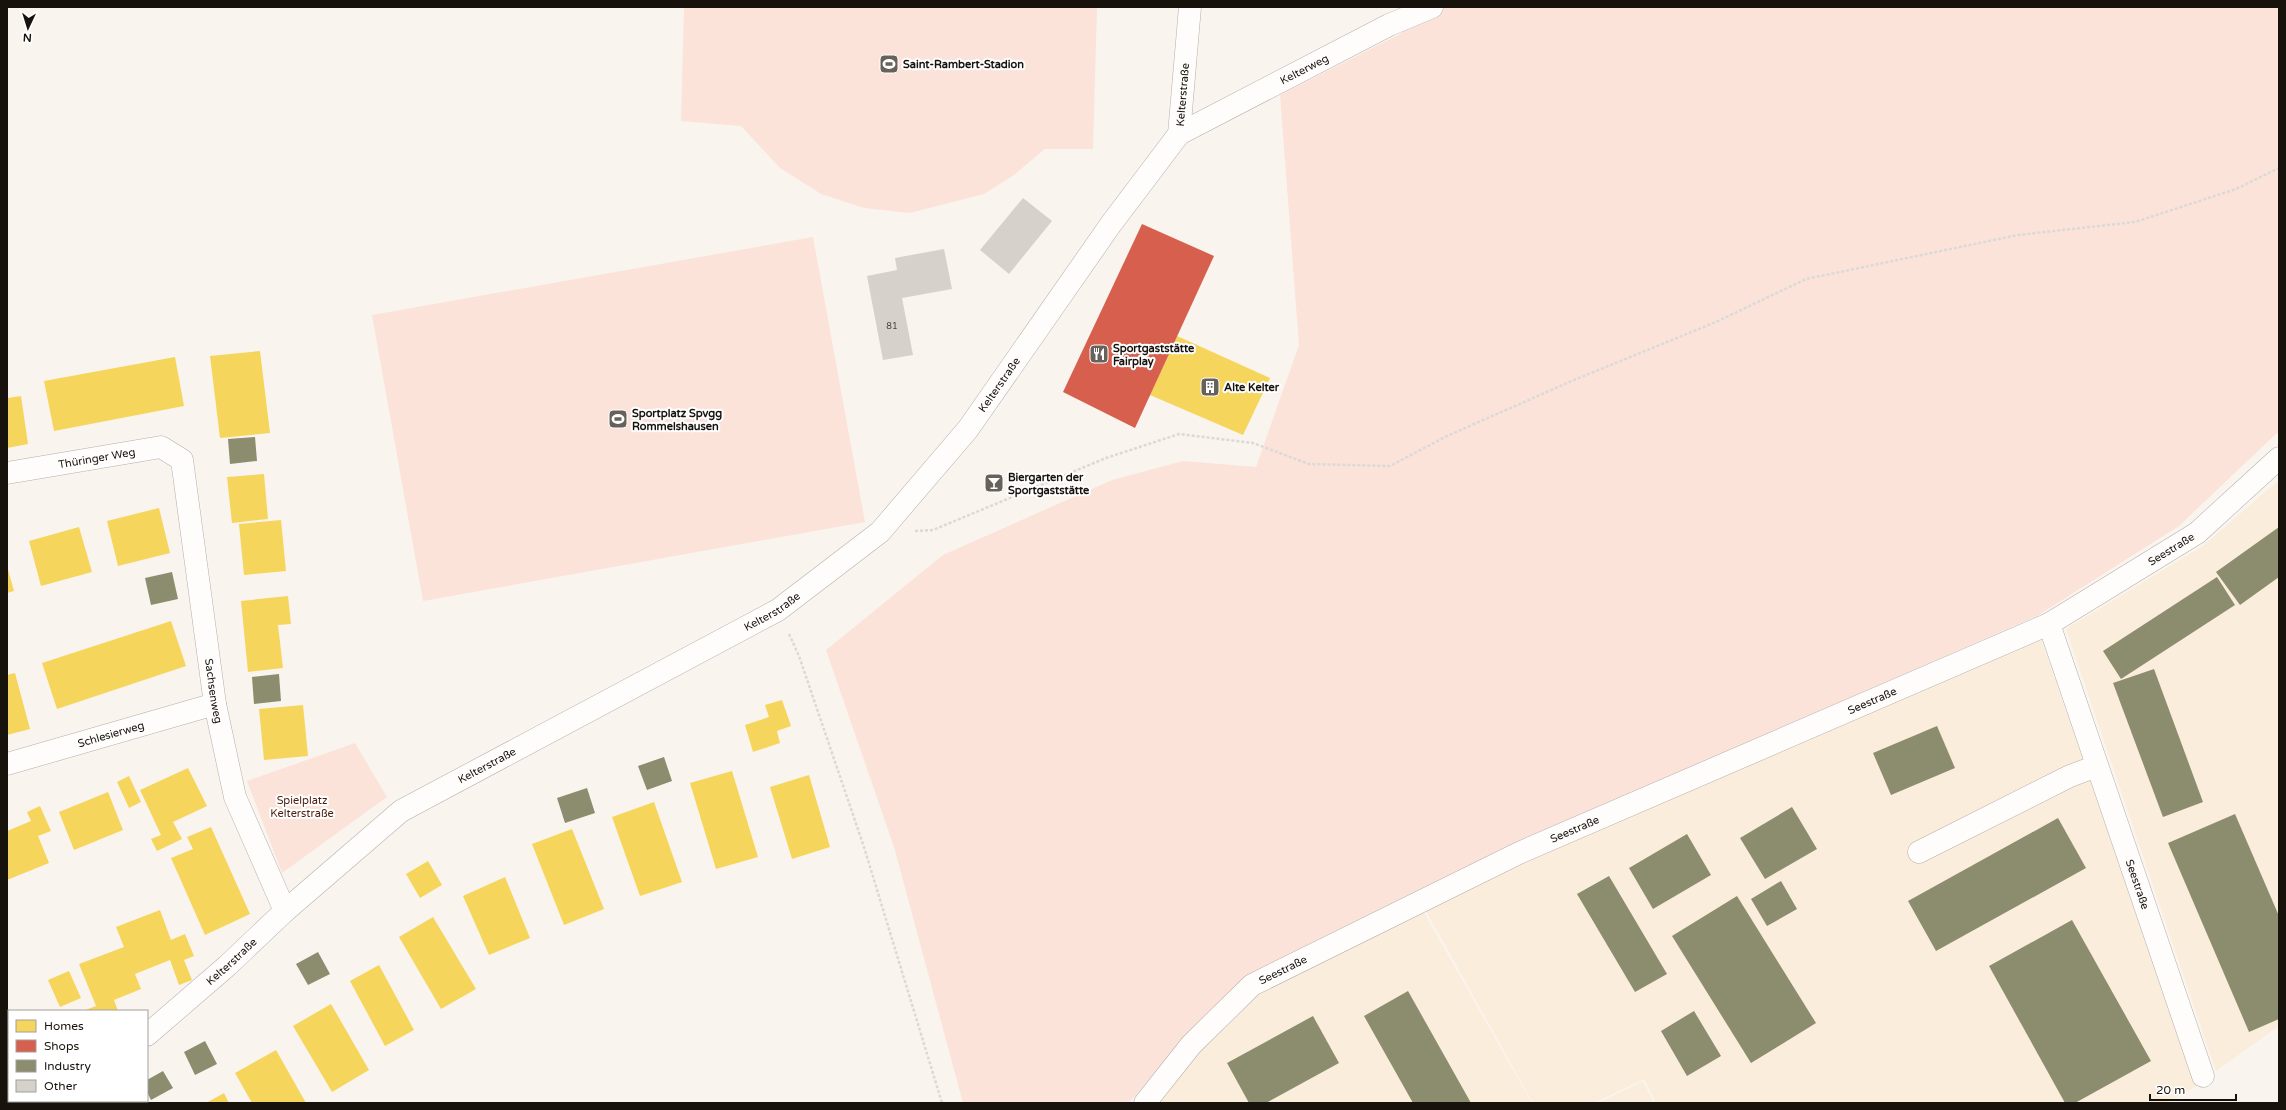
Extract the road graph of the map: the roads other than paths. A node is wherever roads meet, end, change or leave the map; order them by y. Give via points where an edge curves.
1 (1190, 7) edge
2 (1432, 7) edge
3 (1179, 134) junction
4 (2279, 458) edge
5 (182, 460) joint
6 (7, 473) edge
7 (2049, 624) junction
8 (215, 704) junction
9 (7, 764) edge
10 (2097, 766) junction
11 (1919, 852) dead end
12 (285, 911) junction
13 (148, 1034) edge
14 (2203, 1076) dead end
15 (1145, 1103) edge

1 - 3 street, Kelterstraße
2 - 3 street, Kelterweg via 1389,25
3 - 12 street, Kelterstraße via 1111,224 968,429 880,532 778,610 401,812
4 - 7 street, Seestraße via 2197,533
5 - 6 street, Thüringer Weg via 161,447
5 - 8 street, Sachsenweg
7 - 10 street, Seestraße
7 - 15 street, Seestraße via 1519,852 1252,985
8 - 9 street, Schlesierweg
8 - 12 street, Sachsenweg via 235,797
10 - 11 street via 2070,776
10 - 14 street, Seestraße
12 - 13 street, Kelterstraße via 227,966

